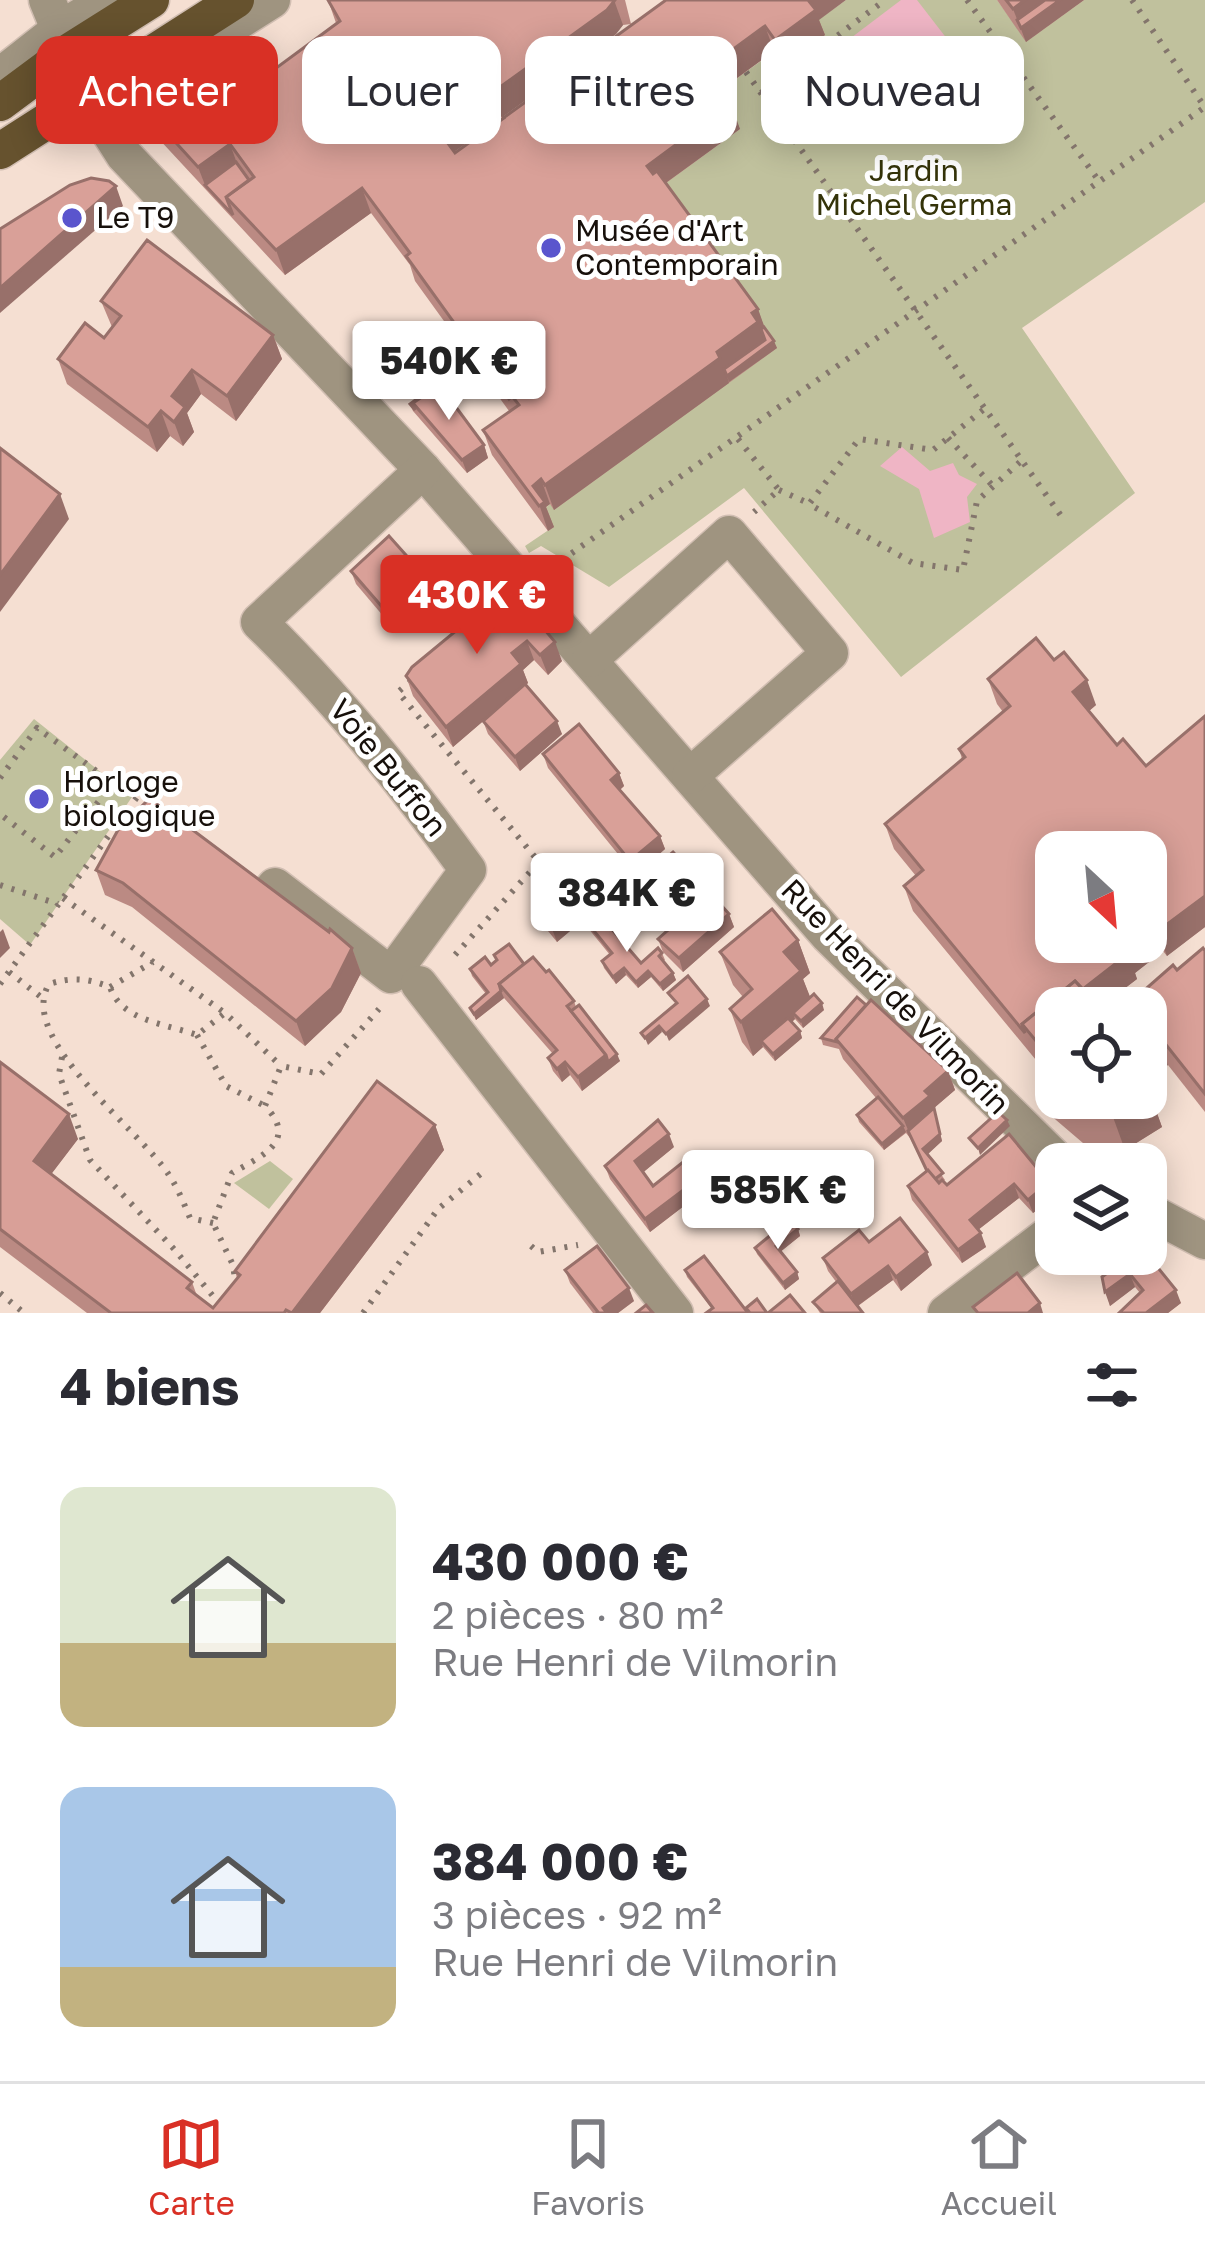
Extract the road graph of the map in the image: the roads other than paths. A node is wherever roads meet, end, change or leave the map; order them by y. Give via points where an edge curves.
1 (108, 0) edge
2 (151, 0) edge
3 (236, 0) edge
4 (272, 0) edge
5 (59, 27) edge
6 (181, 36) edge
7 (215, 36) edge
8 (0, 76) edge
9 (0, 103) edge
10 (36, 129) edge
11 (118, 144) edge
12 (0, 151) edge
13 (423, 470) junction
14 (590, 659) junction
15 (690, 776) junction
16 (266, 896) edge
17 (413, 979) junction
18 (1040, 1143) edge
19 (1167, 1221) edge
20 (1205, 1241) edge
21 (1035, 1245) edge
22 (675, 1313) edge
23 (946, 1313) edge

1 - 5 street
2 - 5 main road
3 - 6 main road
4 - 7 street
5 - 8 street
5 - 9 main road
10 - 12 main road
11 - 13 street, Rue Henri de Vilmorin
13 - 14 street, Rue Henri de Vilmorin
13 - 17 street, Voie Buffon via 259,622 306,668 468,870
14 - 15 street, Rue Henri de Vilmorin
14 - 15 street via 730,534 830,653
15 - 18 street, Rue Henri de Vilmorin via 828,935
16 - 17 street via 274,886 391,975
17 - 22 street
19 - 20 street
21 - 23 street

